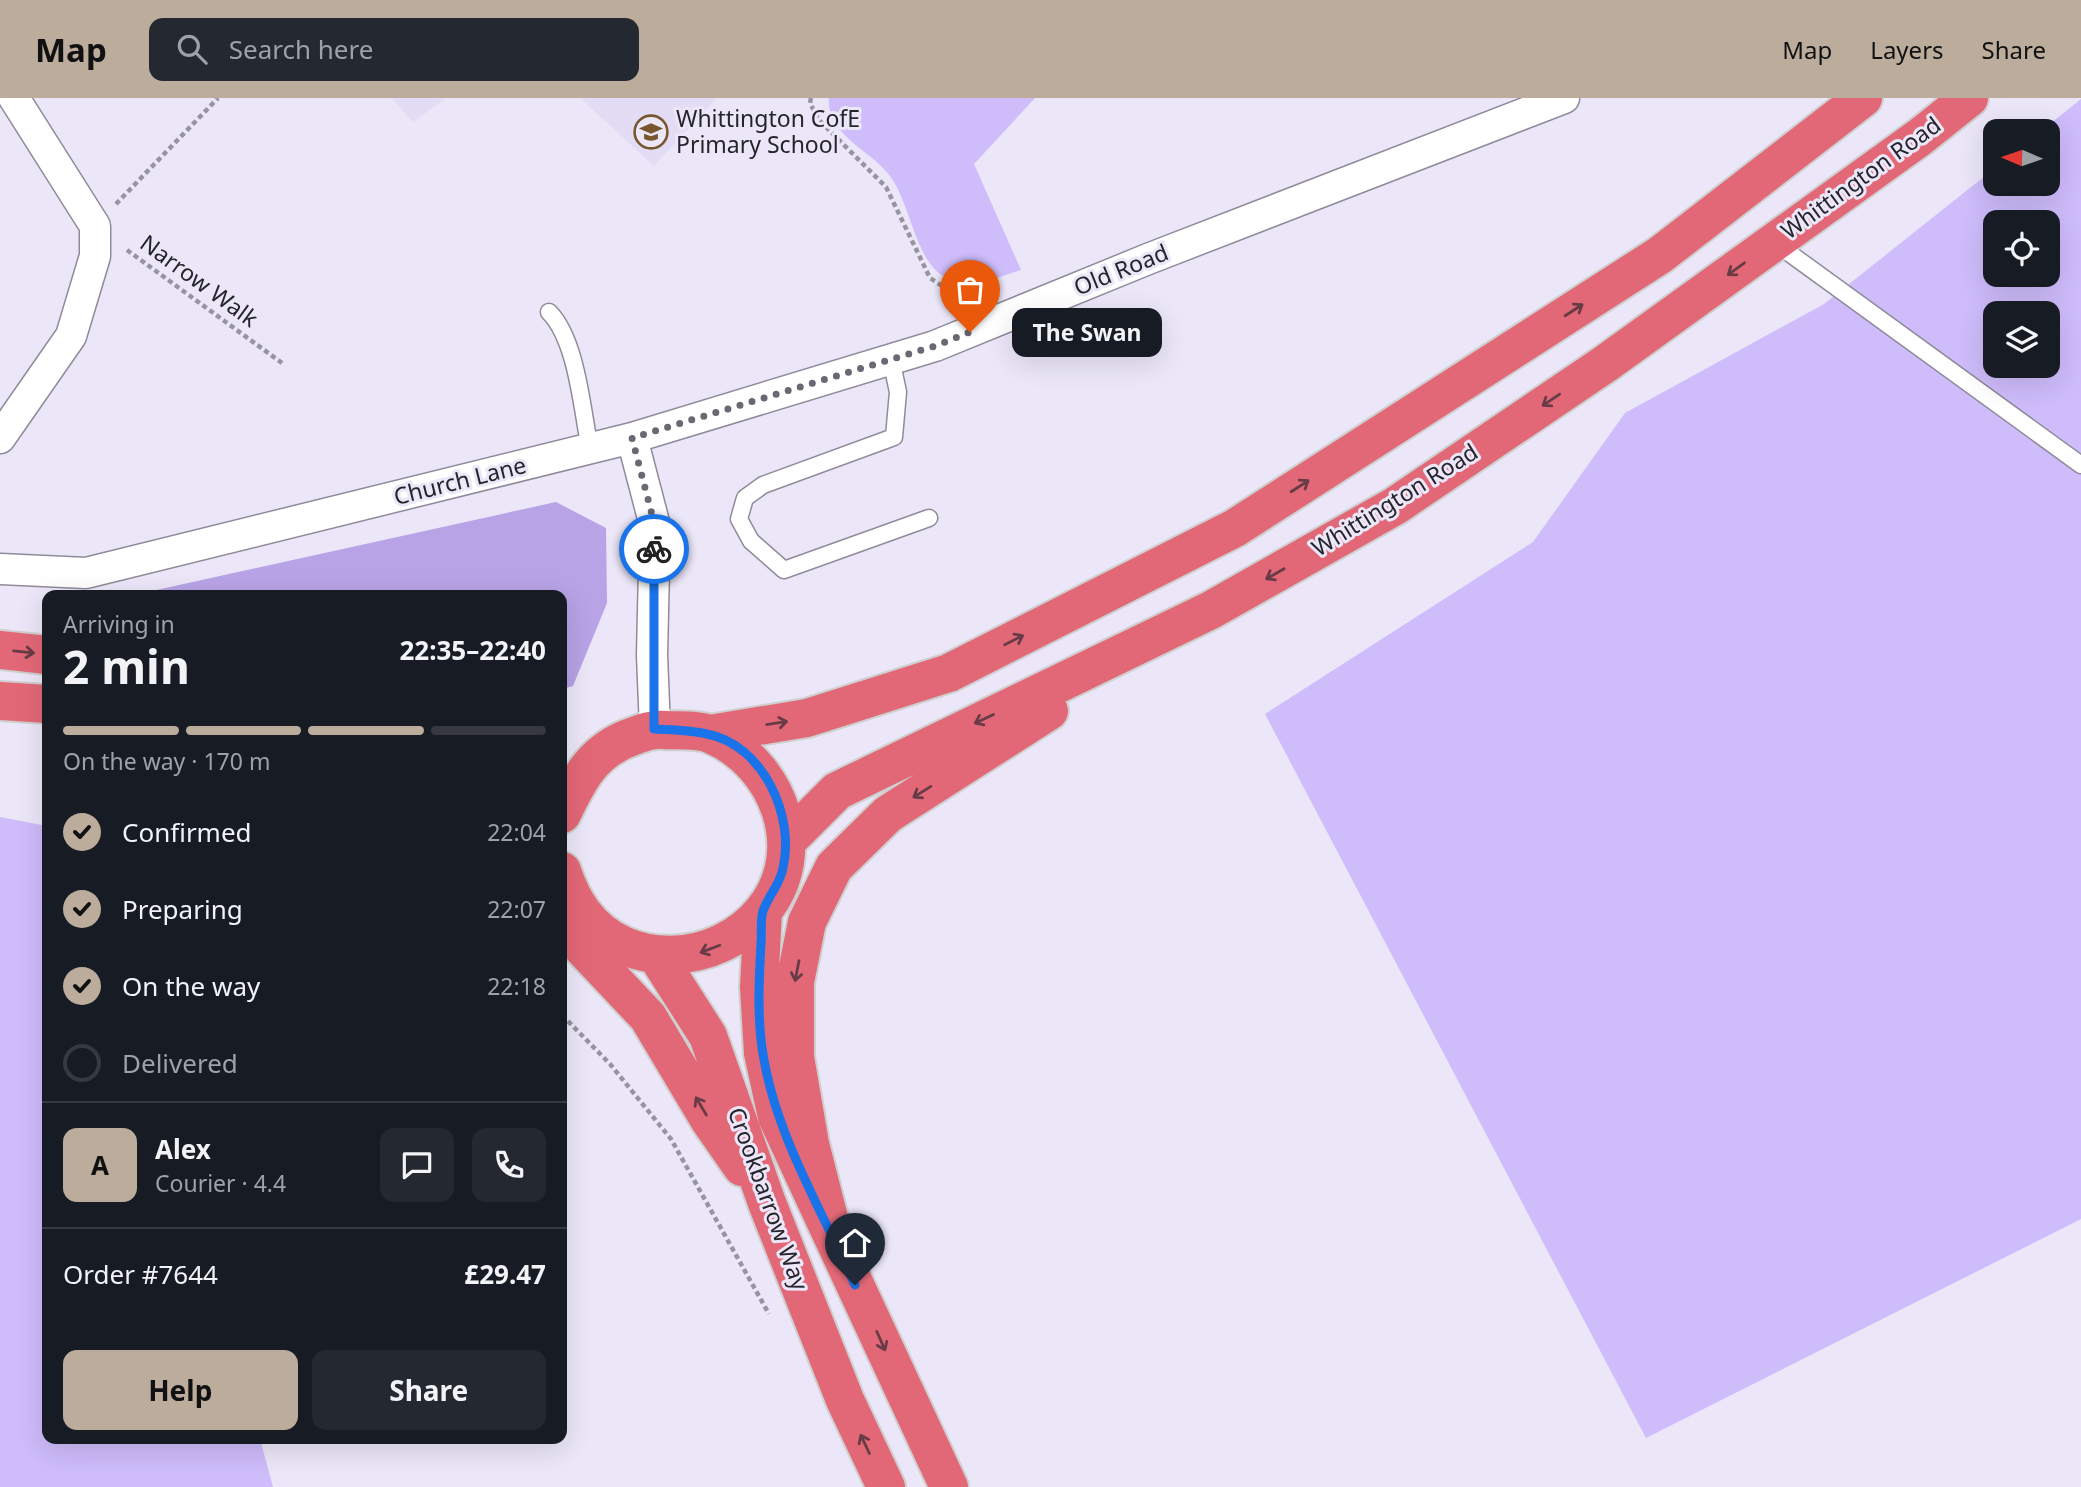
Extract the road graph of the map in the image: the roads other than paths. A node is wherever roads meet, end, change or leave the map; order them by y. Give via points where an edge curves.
1 (14, 98) edge
2 (1564, 98) edge
3 (1863, 98) edge
4 (1969, 98) edge
5 (1774, 242) junction
6 (549, 312) dead end
7 (891, 359) junction
8 (0, 438) edge
9 (632, 438) junction
10 (590, 449) junction
11 (2081, 465) edge
12 (929, 518) dead end
13 (0, 569) edge
14 (1142, 645) junction
15 (0, 650) edge
16 (42, 654) edge
17 (0, 701) edge
18 (42, 704) edge
19 (654, 729) junction
20 (710, 734) junction
21 (571, 772) edge
22 (567, 791) edge
23 (787, 841) junction
24 (567, 884) edge
25 (763, 911) junction
26 (567, 931) edge
27 (657, 956) junction
28 (767, 1203) junction
29 (832, 1234) junction
30 (886, 1487) edge
31 (949, 1487) edge

1 - 8 street via 94,226 95,256 71,336
2 - 7 street, Old Road
20 -> 3 highway via 807,718 949,673 1235,528 1660,255
4 - 5 highway, Whittington Road
5 - 11 lane
5 -> 14 highway, Whittington Road via 1605,364 1395,506
6 - 10 lane via 563,334 580,391
7 - 9 street, Old Road
7 - 12 lane via 898,392 894,438 763,485 745,498 739,519 751,541 783,570
9 - 10 street, Church Lane
9 - 19 street via 655,526
10 - 13 street, Church Lane via 86,573
14 -> 23 highway, Whittington Road via 837,790
14 -> 29 highway via 1026,727 888,814 834,867 807,922 795,982 795,1057
15 -> 16 highway
17 - 18 highway
19 - 20 highway
19 - 21 highway via 619,741
20 - 23 highway via 742,751 766,778 780,805
21 - 22 highway
23 - 25 highway via 775,893
24 - 27 highway via 596,928 634,950
25 -> 27 highway via 734,938 701,953
25 - 29 highway, Crookbarrow Way via 759,987 763,1053 777,1117
28 -> 26 highway via 710,1121 649,1017
27 - 28 highway, Crookbarrow Way via 708,1036
30 -> 28 highway, Crookbarrow Way via 845,1400
29 -> 31 highway, Crookbarrow Way

